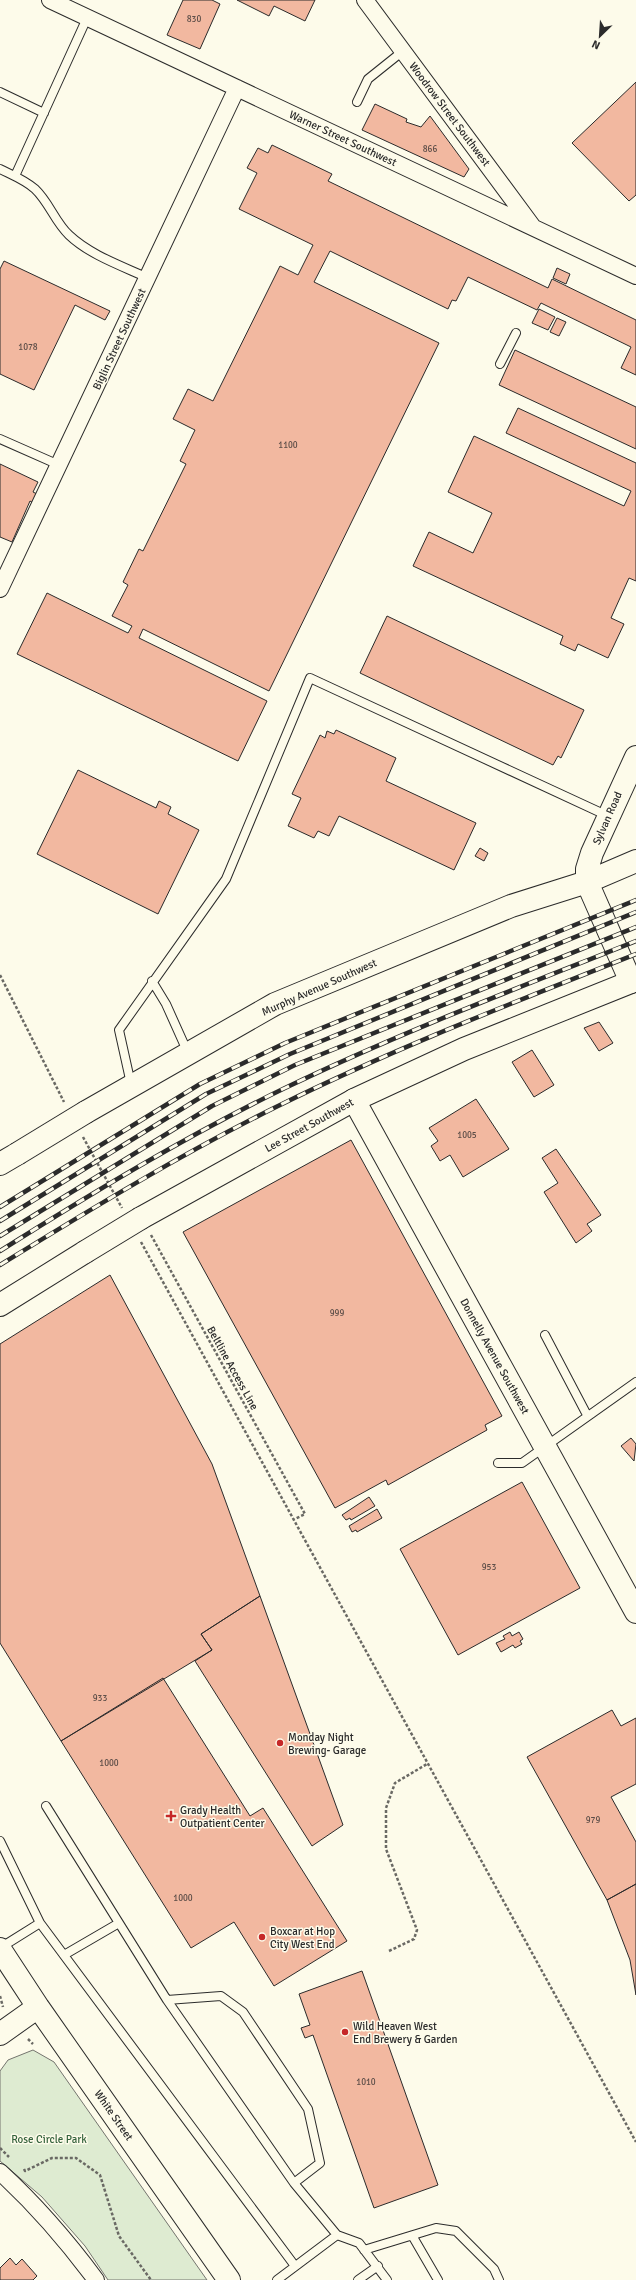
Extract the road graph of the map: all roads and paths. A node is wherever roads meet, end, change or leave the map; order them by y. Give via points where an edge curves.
1 (50, 0) edge
2 (365, 0) edge
3 (87, 18) junction
4 (403, 51) junction
5 (237, 88) junction
6 (0, 92) edge
7 (357, 102) dead end
8 (44, 112) junction
9 (0, 169) edge
10 (15, 176) junction
11 (534, 228) junction
12 (636, 276) edge
13 (148, 278) junction
14 (516, 333) dead end
15 (500, 364) dead end
16 (0, 439) edge
17 (59, 465) junction
18 (0, 589) edge
19 (636, 757) edge
20 (608, 816) junction
21 (636, 861) edge
22 (587, 882) junction
23 (0, 975) edge
24 (152, 981) junction
25 (634, 981) edge
26 (188, 1054) junction
27 (132, 1086) junction
28 (354, 1100) junction
29 (65, 1103) dead end
30 (83, 1122) junction
31 (9, 1159) edge
32 (135, 1223) junction
33 (0, 1305) edge
34 (545, 1335) dead end
35 (636, 1382) edge
36 (587, 1415) junction
37 (545, 1447) junction
38 (498, 1463) dead end
39 (293, 1520) junction
40 (636, 1612) edge
41 (427, 1764) junction
42 (46, 1806) dead end
43 (0, 1841) edge
44 (40, 1923) junction
45 (119, 1923) junction
46 (0, 1949) edge
47 (389, 1951) dead end
48 (64, 1955) junction
49 (0, 1996) edge
50 (166, 2000) junction
51 (3, 2007) dead end
52 (38, 2007) junction
53 (0, 2034) edge
54 (636, 2142) edge
55 (0, 2148) edge
56 (15, 2162) dead end
57 (20, 2166) dead end
58 (0, 2172) edge
59 (294, 2183) junction
60 (336, 2235) junction
61 (413, 2237) junction
62 (364, 2250) junction
63 (295, 2266) junction
64 (378, 2266) junction
65 (96, 2280) edge
66 (151, 2280) edge
67 (229, 2280) edge
68 (277, 2280) edge
69 (358, 2280) edge
70 (387, 2280) edge
71 (438, 2280) edge
72 (499, 2280) edge

1 - 3 street, Warner Street Southwest
2 - 4 street, Woodrow Street Southwest
3 - 5 street, Warner Street Southwest
3 - 8 lane
4 - 7 lane via 368,78
4 - 11 street, Woodrow Street Southwest
5 - 11 street, Warner Street Southwest
5 - 13 street, Biglin Street Southwest
6 - 8 lane
8 - 10 lane
9 - 10 lane
10 - 13 lane via 36,190 58,223 71,237 87,248
11 - 12 street, Warner Street Southwest
13 - 17 street, Biglin Street Southwest
14 - 15 lane
16 - 17 lane
17 - 18 street, Biglin Street Southwest
19 - 20 street, Sylvan Road
20 - 22 street, Sylvan Road via 592,852 587,869
20 - 24 lane via 310,678 226,879
21 - 22 street, Murphy Avenue Southwest
22 - 25 street
22 - 26 street, Murphy Avenue Southwest via 511,906 275,1004
23 - 29 path
24 - 26 lane via 166,1004
24 - 27 lane via 119,1030
25 - 28 street, Lee Street Southwest via 464,1049
26 - 27 street, Murphy Avenue Southwest
27 - 30 street, Murphy Avenue Southwest
28 - 32 street, Lee Street Southwest
28 - 37 street, Donnelly Avenue Southwest
30 - 31 street, Murphy Avenue Southwest, bridge
30 - 32 path
32 - 33 street, Lee Street Southwest, bridge
32 - 39 path
32 - 39 path, Beltline Access Line via 304,1514
34 - 36 lane
35 - 36 lane
36 - 37 lane
37 - 38 lane via 522,1463
37 - 40 street, Donnelly Avenue Southwest
39 - 41 path
41 - 47 path via 395,1783 386,1808 386,1849 417,1930 414,1939
41 - 54 path
42 - 45 lane
43 - 44 lane
44 - 46 lane
44 - 48 lane
45 - 48 lane
45 - 50 lane
46 - 52 street, White Street
48 - 63 lane
49 - 51 path
50 - 59 lane
50 - 59 lane via 221,1996 243,2012 308,2109 320,2163
52 - 53 street
52 - 67 street, White Street
55 - 56 path
57 - 66 path via 25,2171 52,2158 76,2158 100,2175 119,2236
58 - 65 street via 28,2197 67,2241
59 - 60 lane
60 - 62 lane via 359,2243
60 - 63 lane
61 - 62 lane
61 - 71 lane
61 - 72 lane via 436,2228 456,2231 494,2269
62 - 64 lane
63 - 68 lane
64 - 69 lane
64 - 70 lane

